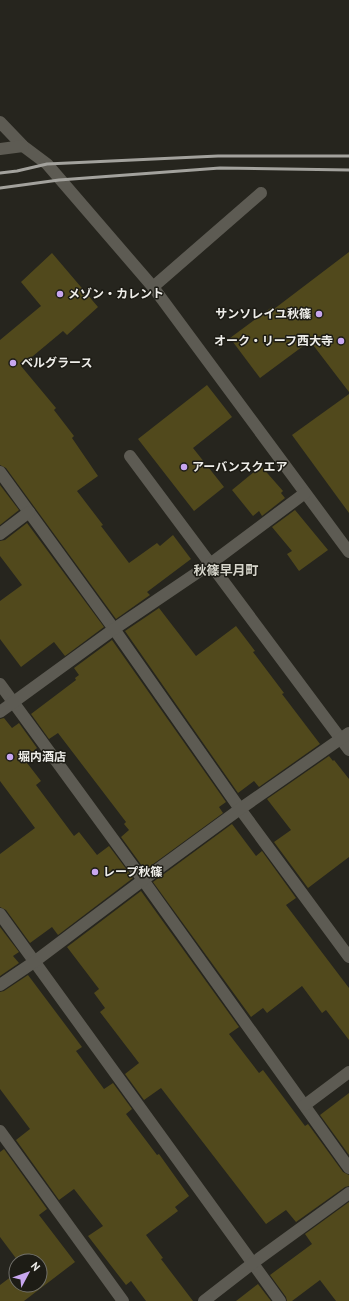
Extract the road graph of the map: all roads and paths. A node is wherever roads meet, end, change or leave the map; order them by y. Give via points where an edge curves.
1 (0, 122) edge
2 (22, 146) junction
3 (0, 149) edge
4 (262, 193) dead end
5 (153, 287) junction
6 (130, 456) dead end
7 (0, 472) edge
8 (305, 493) junction
9 (29, 512) junction
10 (0, 534) edge
11 (349, 552) edge
12 (210, 564) junction
13 (114, 629) junction
14 (0, 684) edge
15 (13, 702) junction
16 (0, 712) edge
17 (345, 736) edge
18 (349, 750) edge
19 (240, 809) junction
20 (143, 880) junction
21 (0, 914) edge
22 (349, 957) edge
23 (34, 962) junction
24 (0, 985) edge
25 (349, 1072) edge
26 (305, 1105) junction
27 (0, 1131) edge
28 (349, 1168) edge
29 (349, 1193) edge
30 (253, 1263) junction
31 (123, 1301) edge
32 (204, 1301) edge
33 (280, 1301) edge

1 - 2 street
2 - 3 street
2 - 5 street via 47,164
4 - 5 street
5 - 8 street
6 - 12 street
7 - 9 street
8 - 11 street
8 - 12 street
9 - 10 street
9 - 13 street
12 - 13 street
12 - 17 street
13 - 15 street
13 - 19 street
14 - 15 street
15 - 16 street
15 - 20 street
17 - 18 street
17 - 19 street
19 - 20 street
19 - 22 street
20 - 23 street
20 - 26 street
21 - 23 street
23 - 24 street
23 - 30 street
25 - 26 street
26 - 28 street
27 - 31 street
29 - 30 street
30 - 32 street
30 - 33 street

